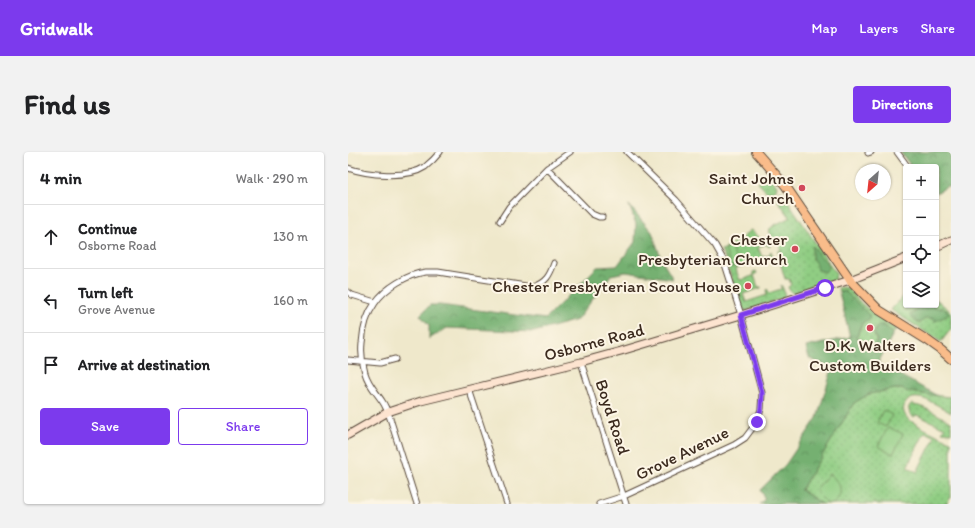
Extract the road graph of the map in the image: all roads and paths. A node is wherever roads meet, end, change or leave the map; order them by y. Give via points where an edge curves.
1 (440, 152) edge
2 (570, 152) edge
3 (627, 152) edge
4 (756, 152) edge
5 (897, 152) edge
6 (906, 164) edge
7 (348, 168) edge
8 (547, 168) junction
9 (602, 217) dead end
10 (500, 221) dead end
11 (951, 240) edge
12 (939, 246) edge
13 (903, 259) edge
14 (554, 263) dead end
15 (850, 280) junction
16 (348, 292) edge
17 (375, 302) junction
18 (741, 315) junction
19 (395, 359) dead end
20 (951, 359) edge
21 (348, 360) edge
22 (362, 362) junction
23 (581, 362) junction
24 (469, 389) junction
25 (388, 412) junction
26 (348, 435) edge
27 (624, 496) junction
28 (417, 504) edge
29 (507, 504) edge
30 (599, 504) edge
31 (626, 504) edge

1 - 7 street via 424,168 410,174 366,173
2 - 8 street
3 - 18 street, Grove Avenue via 676,200 715,245 724,261
4 - 15 main road via 785,185
5 - 6 street
8 - 9 street via 592,214
8 - 10 street via 509,207
11 - 12 street
13 - 15 street, Osborne Road
14 - 17 street via 549,276 537,286 426,272 398,282
15 - 18 street, Osborne Road
15 - 20 main road via 880,310 927,340
16 - 17 street
17 - 22 street via 362,337
18 - 23 street, Osborne Road
18 - 27 street, Grove Avenue via 762,393 757,422 745,438 734,445
19 - 22 street via 380,363
21 - 22 street
22 - 25 street via 367,379
23 - 24 street, Osborne Road
23 - 27 street, Boyd Road
24 - 25 street, Osborne Road
24 - 29 street
25 - 26 street, Osborne Road
25 - 28 street
27 - 30 street, Grove Avenue
27 - 31 street, Boyd Road

